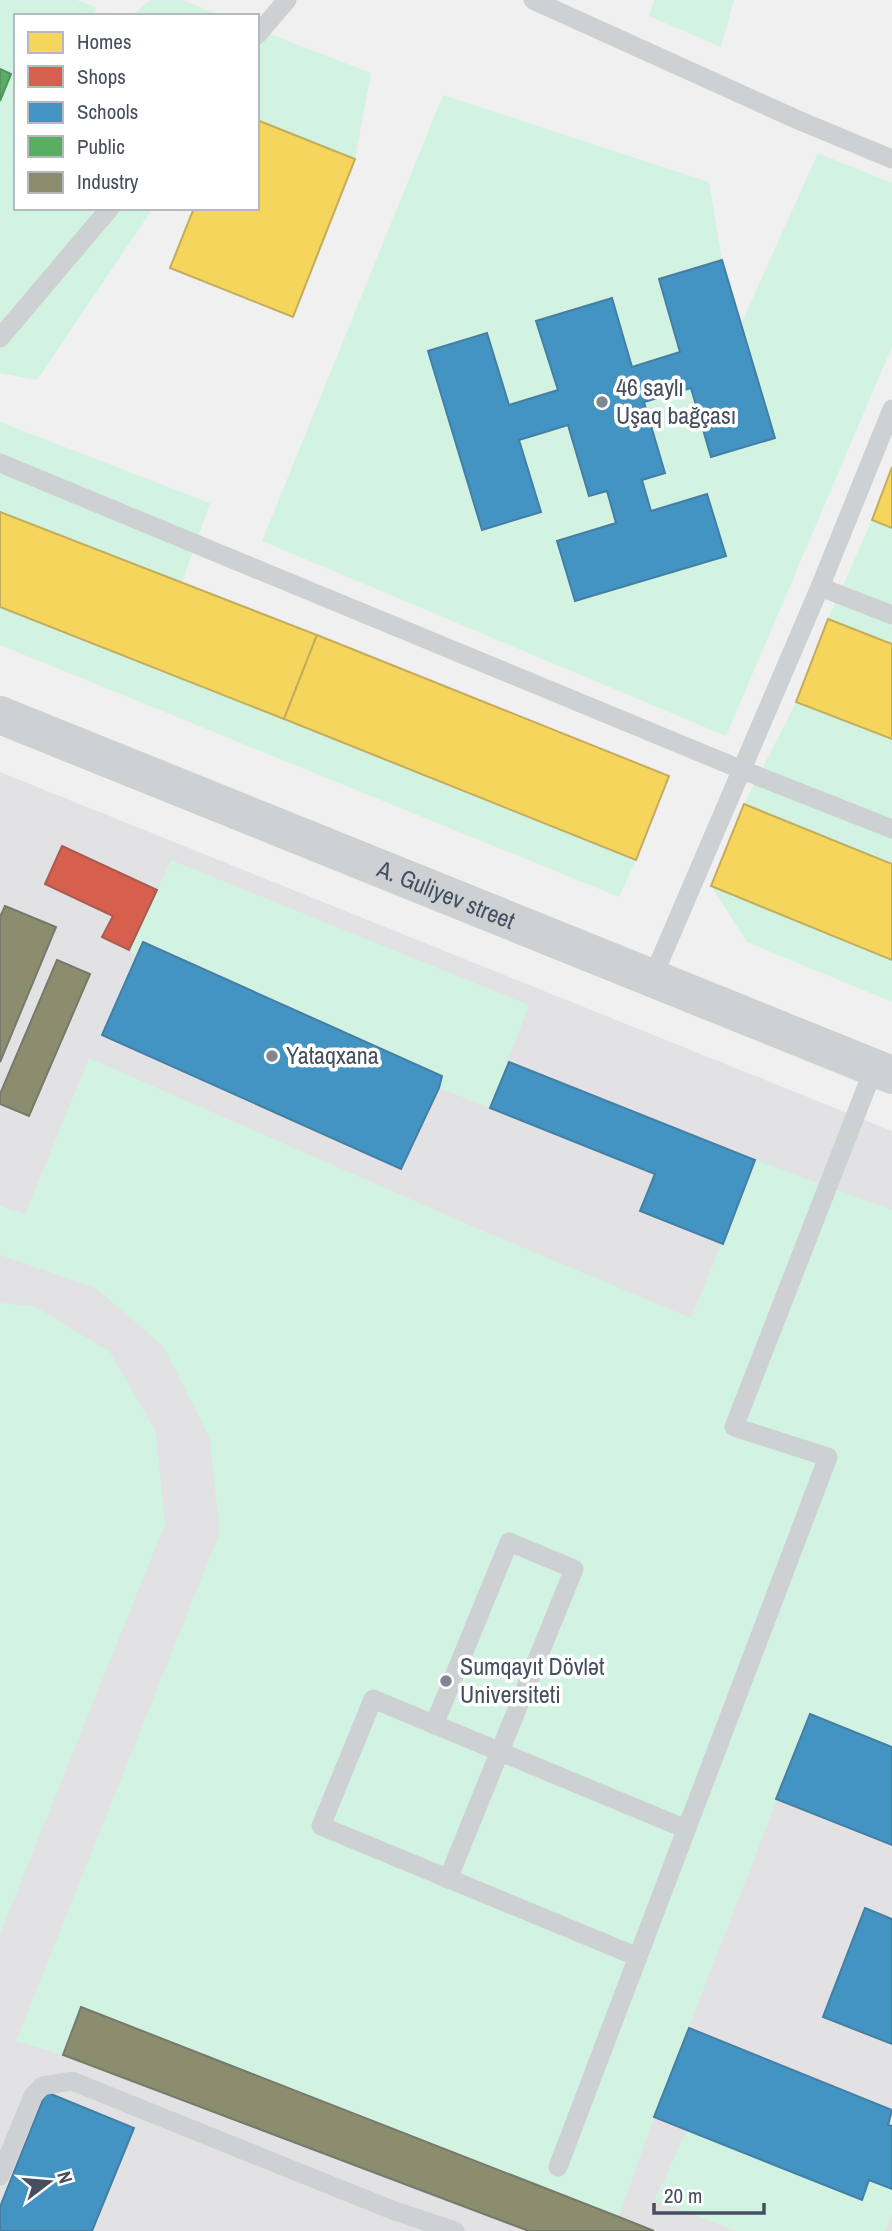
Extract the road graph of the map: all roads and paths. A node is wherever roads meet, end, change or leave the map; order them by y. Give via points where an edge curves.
1 (287, 0) edge
2 (533, 0) edge
3 (259, 34) edge
4 (892, 159) edge
5 (108, 210) edge
6 (0, 338) edge
7 (892, 409) edge
8 (0, 463) edge
9 (820, 587) junction
10 (892, 615) edge
11 (0, 715) edge
12 (740, 769) junction
13 (892, 829) edge
14 (652, 979) junction
15 (883, 1072) edge
16 (435, 1725) junction
17 (500, 1752) junction
18 (686, 1829) junction
19 (448, 1879) junction
20 (638, 1957) junction
21 (558, 2167) dead end
22 (0, 2176) edge
23 (455, 2231) edge

1 - 3 lane
2 - 4 lane
5 - 6 lane
7 - 9 lane
8 - 12 lane
9 - 10 lane
9 - 12 lane
11 - 14 street, A. Guliyev street
12 - 13 lane
12 - 14 lane
14 - 15 street, A. Guliyev street
15 - 18 lane via 734,1427 828,1457
16 - 17 lane
16 - 17 lane via 509,1542 564,1564 574,1569
16 - 19 lane via 373,1699 321,1826
17 - 18 lane
17 - 19 lane
18 - 20 lane
19 - 20 lane
20 - 21 lane
22 - 23 lane via 33,2096 42,2086 72,2081

